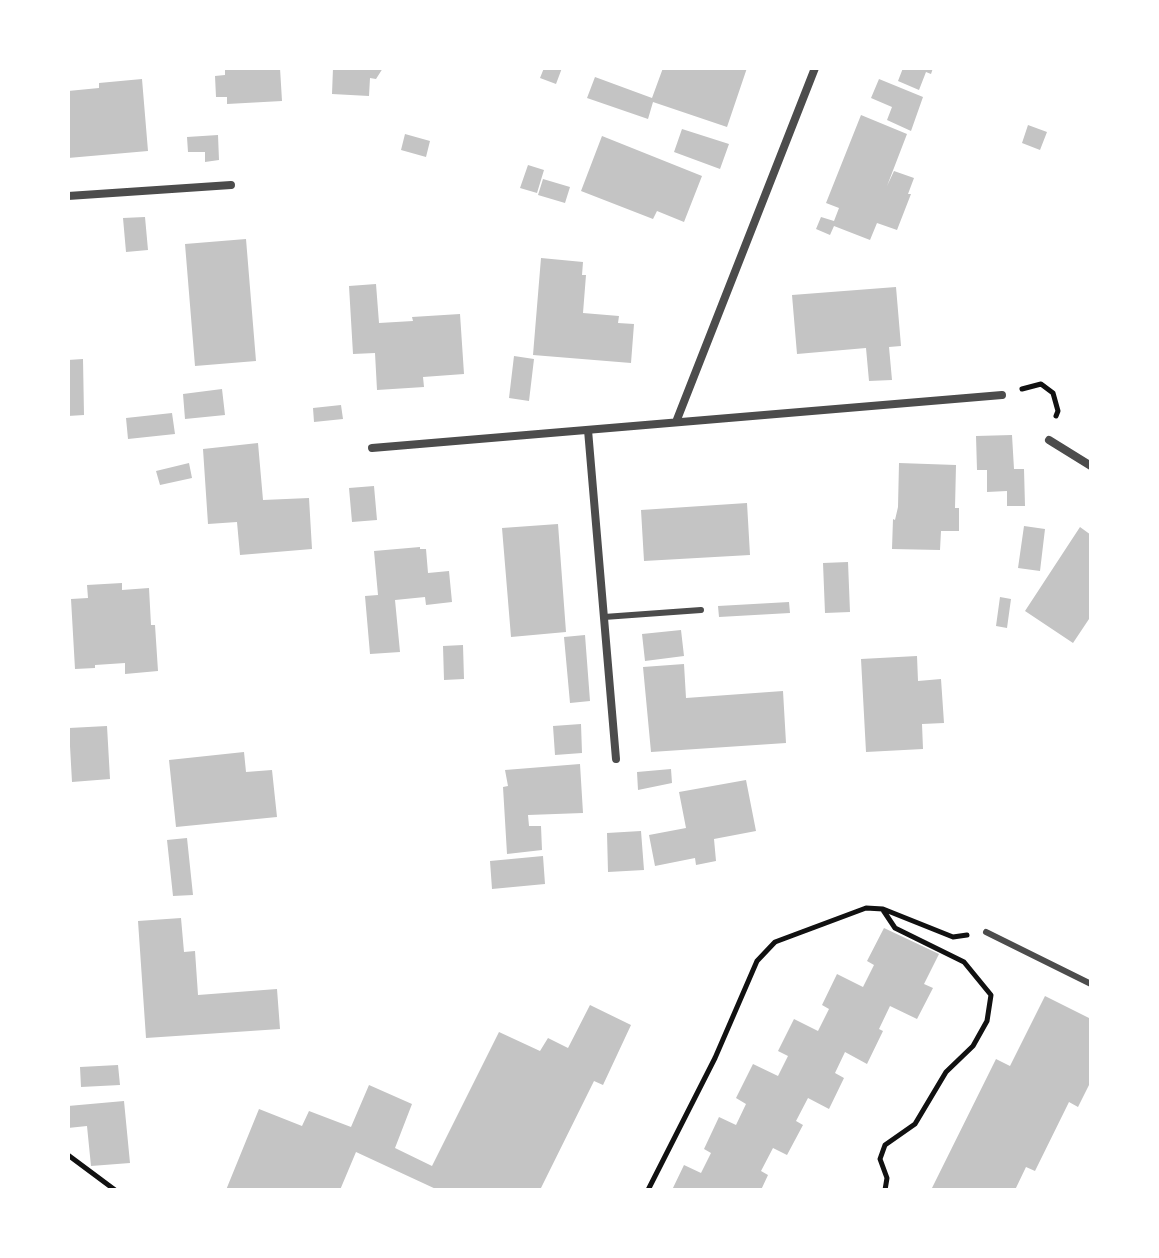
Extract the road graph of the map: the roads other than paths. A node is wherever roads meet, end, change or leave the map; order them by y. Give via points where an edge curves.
1 (815, 68) edge
2 (231, 185) dead end
3 (68, 196) edge
4 (1002, 395) road end
5 (676, 422) junction
6 (588, 430) junction
7 (1049, 440) road end
8 (372, 448) dead end
9 (1091, 466) edge
10 (701, 610) dead end
11 (604, 617) junction
12 (616, 759) dead end
13 (986, 932) road end
14 (1091, 984) edge

1 - 5 street
2 - 3 street
4 - 5 street
5 - 6 street
6 - 8 street
6 - 11 street
7 - 9 street
10 - 11 lane
11 - 12 street
13 - 14 lane

